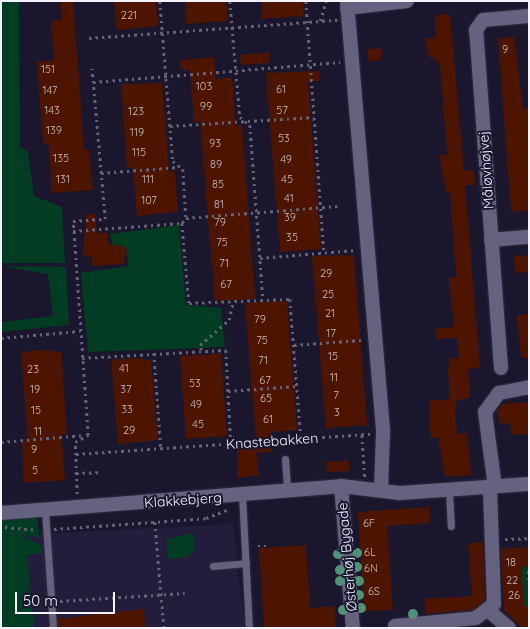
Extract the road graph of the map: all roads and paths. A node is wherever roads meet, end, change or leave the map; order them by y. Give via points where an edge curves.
1 (160, 1) edge
2 (230, 1) edge
3 (306, 1) edge
4 (326, 1) edge
5 (408, 1) edge
6 (348, 9) edge
7 (529, 16) edge
8 (320, 21) junction
9 (307, 22) junction
10 (232, 28) junction
11 (162, 33) junction
12 (89, 38) dead end
13 (352, 61) junction
14 (310, 64) junction
15 (92, 69) dead end
16 (236, 70) junction
17 (166, 76) junction
18 (93, 82) junction
19 (314, 117) junction
20 (246, 121) junction
21 (170, 126) junction
22 (180, 167) junction
23 (101, 173) junction
24 (338, 206) dead end
25 (321, 207) junction
26 (257, 212) junction
27 (186, 218) junction
28 (182, 223) junction
29 (73, 231) junction
30 (529, 237) edge
31 (491, 240) junction
32 (368, 249) junction
33 (324, 252) junction
34 (260, 258) junction
35 (263, 299) junction
36 (233, 301) junction
37 (80, 331) junction
38 (1, 338) edge
39 (375, 339) junction
40 (294, 344) junction
41 (201, 350) junction
42 (154, 353) junction
43 (82, 358) junction
44 (501, 368) dead end
45 (297, 386) junction
46 (529, 387) edge
47 (228, 391) junction
48 (383, 433) junction
49 (362, 434) junction
50 (88, 435) junction
51 (301, 439) junction
52 (1, 442) edge
53 (231, 444) junction
54 (161, 449) junction
55 (76, 454) junction
56 (285, 458) dead end
57 (100, 472) dead end
58 (76, 473) junction
59 (529, 484) edge
60 (341, 486) junction
61 (365, 486) junction
62 (492, 487) junction
63 (382, 489) junction
64 (449, 490) junction
65 (287, 491) junction
66 (242, 495) junction
67 (78, 508) junction
68 (45, 510) junction
69 (1, 513) edge
70 (155, 522) dead end
71 (451, 526) dead end
72 (529, 538) edge
73 (493, 540) junction
74 (258, 546) dead end
75 (266, 546) dead end
76 (246, 563) junction
77 (213, 566) dead end
78 (529, 571) edge
79 (522, 584) dead end
80 (529, 584) edge
81 (184, 593) dead end
82 (161, 595) junction
83 (56, 610) dead end
84 (488, 610) junction
85 (395, 626) dead end
86 (53, 628) edge
87 (164, 628) edge
88 (250, 628) edge
89 (353, 628) edge
90 (509, 628) edge

1 - 11 path
2 - 10 path
3 - 9 path
4 - 8 path
5 - 6 street
6 - 8 path
6 - 13 street
7 - 31 street, Måløvhøjvej via 484,20 476,30
8 - 9 path
9 - 10 path
9 - 14 path
10 - 11 path
10 - 16 path
11 - 12 path
11 - 17 path
13 - 14 path
13 - 32 street
14 - 16 path
14 - 19 path
15 - 18 path
16 - 17 path
16 - 20 path via 240,117
17 - 18 path
17 - 21 path
18 - 23 path
19 - 20 path
19 - 25 path
20 - 21 path
20 - 26 path via 250,124
21 - 22 path via 173,161
22 - 23 path
22 - 27 path
23 - 29 path via 105,219 73,222
24 - 25 path
25 - 26 path
25 - 33 path
26 - 27 path
26 - 34 path
27 - 28 path
28 - 29 path
28 - 36 path via 189,303
29 - 37 path
30 - 31 street
31 - 44 street, Måløvhøjvej
32 - 33 path
32 - 39 street
33 - 34 path
34 - 35 path
35 - 36 path
35 - 40 path via 290,299
36 - 41 path via 229,320 200,344
37 - 38 path
37 - 43 path
39 - 40 path
39 - 48 street
40 - 45 path
41 - 42 path
41 - 47 path via 226,350
42 - 43 path
42 - 54 path
43 - 50 path
45 - 47 path
45 - 51 path
46 - 62 street via 499,393 485,412
47 - 53 path
48 - 49 path, Knastebakken
48 - 63 street
49 - 51 path, Knastebakken
49 - 61 path
50 - 52 path
50 - 55 path via 75,442
51 - 53 path, Knastebakken
53 - 54 path, Knastebakken
54 - 55 path, Knastebakken
55 - 58 path
56 - 65 lane
57 - 58 path
58 - 67 path
59 - 62 street, Klakkebjerg
60 - 61 street, Klakkebjerg
60 - 65 street, Klakkebjerg
60 - 89 street, Østerhøj Bygade
61 - 63 street, Klakkebjerg
62 - 64 street, Klakkebjerg
62 - 73 street
63 - 64 street, Klakkebjerg
64 - 71 lane
65 - 66 street, Klakkebjerg
66 - 67 street, Klakkebjerg
66 - 76 lane
67 - 68 street, Klakkebjerg
68 - 69 street, Klakkebjerg
68 - 86 lane
70 - 82 path
72 - 73 path
73 - 84 street via 496,599
74 - 75 path
76 - 77 lane
76 - 88 lane
78 - 80 path
79 - 80 path
81 - 82 path
82 - 83 path via 55,601
82 - 87 path
84 - 85 street via 476,618
84 - 90 street

